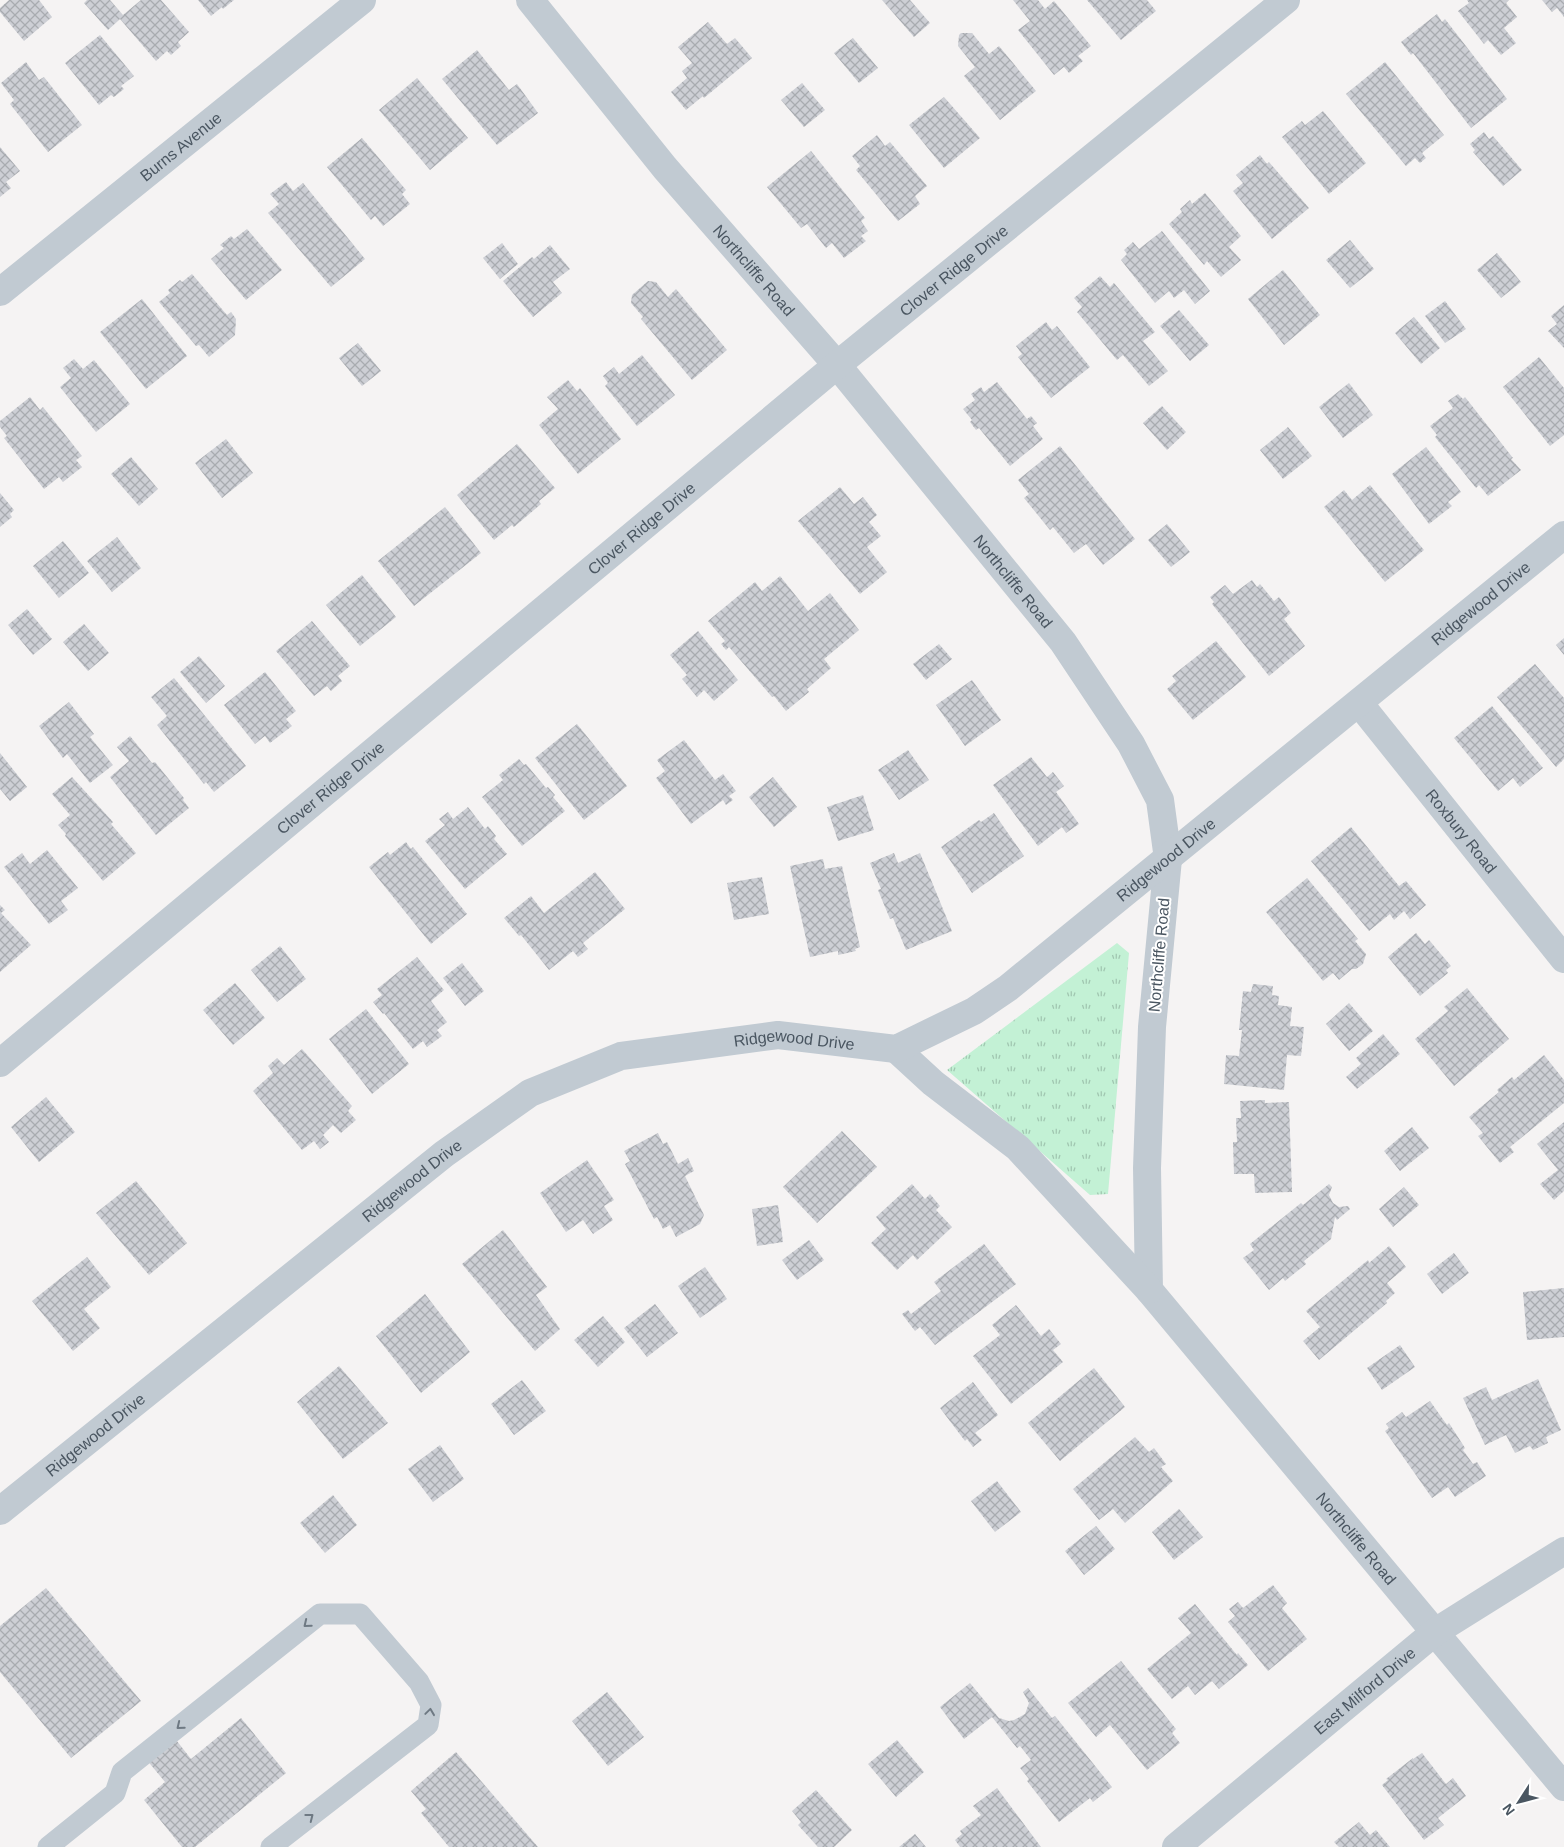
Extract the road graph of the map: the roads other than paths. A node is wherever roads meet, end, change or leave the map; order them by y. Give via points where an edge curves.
1 (362, 0) edge
2 (530, 0) edge
3 (1286, 0) edge
4 (0, 292) edge
5 (837, 365) junction
6 (1564, 535) edge
7 (1359, 703) junction
8 (1168, 859) junction
9 (1564, 959) edge
10 (896, 1049) junction
11 (0, 1062) edge
12 (1149, 1290) junction
13 (0, 1511) edge
14 (1564, 1551) edge
15 (1435, 1632) junction
16 (1564, 1787) edge
17 (48, 1847) edge
18 (271, 1847) edge
19 (1176, 1847) edge

1 - 4 street, Burns Avenue
2 - 5 street, Northcliffe Road via 665,168
3 - 5 street, Clover Ridge Drive
5 - 8 street, Northcliffe Road via 1063,642 1131,744 1160,800
5 - 11 street, Clover Ridge Drive
6 - 7 street, Ridgewood Drive
7 - 8 street, Ridgewood Drive
7 - 9 street, Roxbury Road
8 - 10 street, Ridgewood Drive via 1008,988 974,1011
8 - 12 street, Northcliffe Road via 1152,1027 1146,1168
10 - 12 street, Northcliffe Road via 933,1083 1018,1148
10 - 13 street, Ridgewood Drive via 778,1035 620,1056 530,1093 444,1154
12 - 15 street, Northcliffe Road
14 - 15 street, East Milford Drive
15 - 16 street, Northcliffe Road
15 - 19 street, East Milford Drive
18 -> 17 lane via 428,1725 432,1705 419,1682 360,1614 320,1614 122,1772 115,1793

